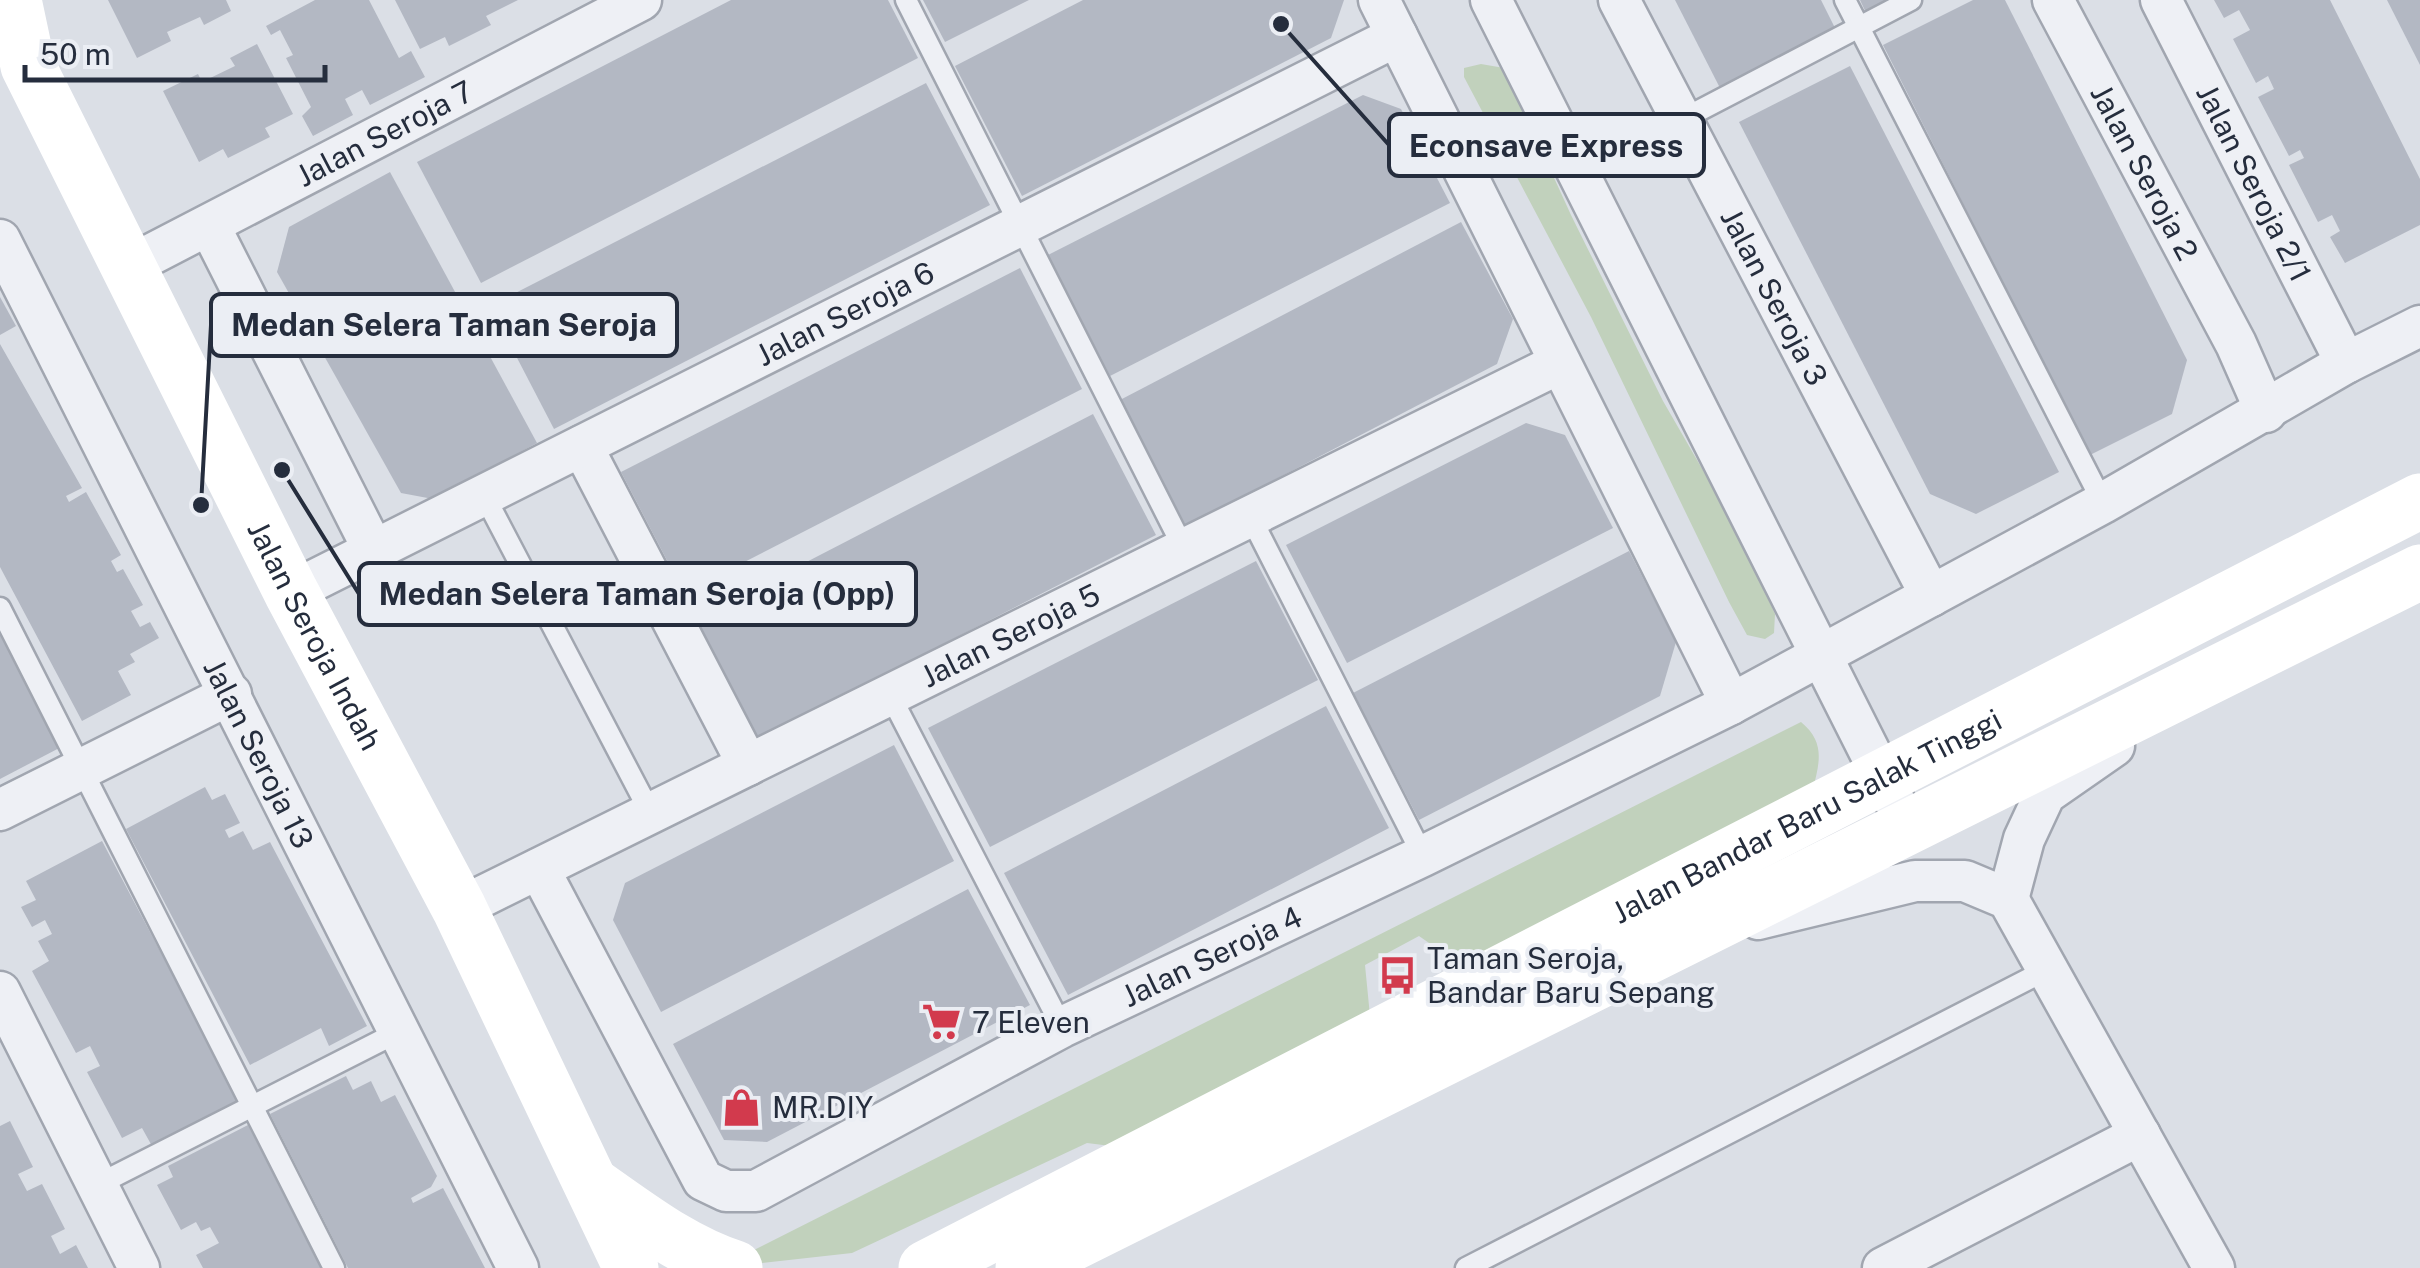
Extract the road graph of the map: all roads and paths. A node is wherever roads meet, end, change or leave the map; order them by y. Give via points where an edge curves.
1 (14, 0) edge
2 (641, 0) edge
3 (906, 0) edge
4 (1379, 0) edge
5 (1491, 0) edge
6 (1619, 0) edge
7 (1844, 0) edge
8 (1911, 0) edge
9 (2053, 0) edge
10 (2161, 0) edge
11 (1858, 27) junction
12 (1398, 36) junction
13 (14, 72) edge
14 (1683, 118) junction
15 (210, 224) junction
16 (1020, 226) junction
17 (0, 240) edge
18 (128, 267) junction
19 (2420, 326) edge
20 (1560, 363) junction
21 (2346, 363) junction
22 (2266, 412) junction
23 (582, 446) junction
24 (484, 495) junction
25 (2420, 500) edge
26 (2103, 503) junction
27 (1250, 516) junction
28 (1184, 549) junction
29 (374, 550) junction
30 (2420, 572) edge
31 (291, 592) junction
32 (1930, 596) junction
33 (0, 608) edge
34 (1820, 656) junction
35 (2222, 670) junction
36 (232, 694) junction
37 (890, 695) junction
38 (1731, 704) junction
39 (748, 765) junction
40 (83, 769) junction
41 (1880, 776) junction
42 (0, 810) edge
43 (651, 814) junction
44 (1908, 827) junction
45 (1423, 856) junction
46 (539, 869) junction
47 (2008, 899) junction
48 (459, 908) junction
49 (1691, 935) junction
50 (2048, 970) junction
51 (0, 992) edge
52 (1062, 1027) junction
53 (400, 1031) junction
54 (253, 1106) junction
55 (2140, 1135) junction
56 (590, 1184) junction
57 (97, 1185) junction
58 (139, 1268) edge
59 (334, 1268) edge
60 (518, 1268) edge
61 (597, 1268) edge
62 (631, 1268) edge
63 (736, 1268) edge
64 (926, 1268) edge
65 (1023, 1268) edge
66 (1468, 1268) edge
67 (1883, 1268) edge
68 (2214, 1268) edge

1 - 13 main road, Jalan Seroja Indah
2 - 15 street, Jalan Seroja 7
3 - 16 lane
4 - 12 street
5 - 34 street
6 - 14 street, Jalan Seroja 3
7 - 11 lane
8 - 11 lane
9 - 22 street, Jalan Seroja 2
10 - 21 street, Jalan Seroja 2/1
11 - 14 lane
11 - 26 lane
12 - 16 street, Jalan Seroja 6
12 - 20 street
13 - 18 main road, Jalan Seroja Indah
14 - 32 street, Jalan Seroja 3
15 - 18 street, Jalan Seroja 7
15 - 29 street
16 - 23 street, Jalan Seroja 6
16 - 28 lane
17 - 36 street, Jalan Seroja 13
18 - 31 main road, Jalan Seroja Indah
19 - 21 street, Jalan Seroja 4
20 - 27 street, Jalan Seroja 5
20 - 38 street
21 - 22 street, Jalan Seroja 4
22 - 26 street, Jalan Seroja 4
23 - 24 street, Jalan Seroja 6
23 - 39 street
24 - 29 street, Jalan Seroja 6
24 - 43 lane
25 - 41 main road, Jalan Bandar Baru Salak Tinggi
26 - 32 street, Jalan Seroja 4
27 - 28 street, Jalan Seroja 5
27 - 45 lane
28 - 37 street, Jalan Seroja 5
29 - 31 street, Jalan Seroja 6
30 - 35 main road, Jalan Bandar Baru Salak Tinggi
31 - 48 main road, Jalan Seroja Indah
32 - 34 street, Jalan Seroja 4
33 - 40 lane
34 - 38 street, Jalan Seroja 4
34 - 41 street
35 - 44 main road, Jalan Bandar Baru Salak Tinggi
35 - 47 street via 2045,794
36 - 40 street
36 - 53 street, Jalan Seroja 13
37 - 39 street, Jalan Seroja 5
37 - 52 lane
38 - 45 street, Jalan Seroja 4
39 - 43 street, Jalan Seroja 5
40 - 42 street
40 - 54 lane
41 - 44 street
41 - 64 main road, Jalan Bandar Baru Salak Tinggi
43 - 46 street, Jalan Seroja 5
44 - 49 main road, Jalan Bandar Baru Salak Tinggi
45 - 52 street, Jalan Seroja 4
46 - 48 street, Jalan Seroja 5
46 - 52 street, Jalan Seroja 4 via 703,1180 726,1192 756,1191
47 - 49 street via 1965,881 1914,880
47 - 50 street
48 - 56 main road, Jalan Seroja Indah
49 - 65 main road, Jalan Bandar Baru Salak Tinggi
50 - 55 street
50 - 66 lane
51 - 57 street
53 - 54 lane
53 - 60 street, Jalan Seroja 13
54 - 57 lane
54 - 59 lane
55 - 67 street
55 - 68 street
56 - 61 main road
56 - 62 main road, Jalan Seroja Indah
56 - 63 main road via 663,1234
57 - 58 street

